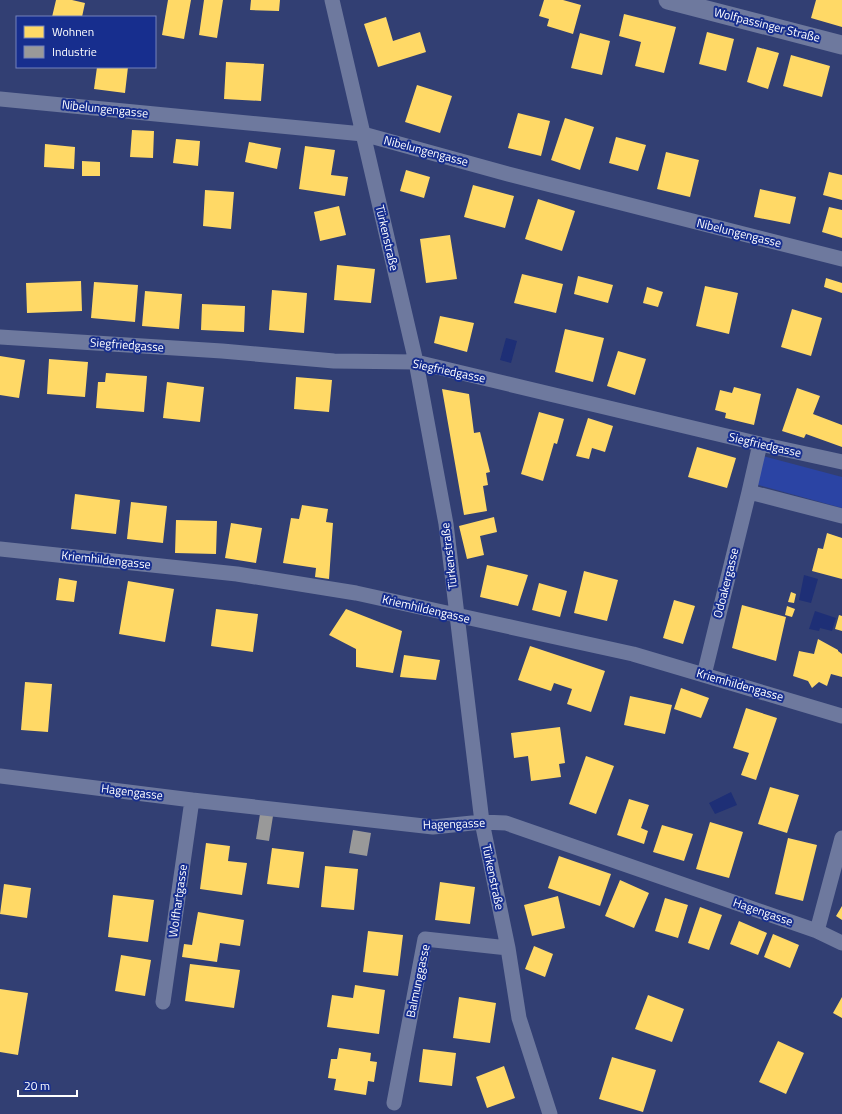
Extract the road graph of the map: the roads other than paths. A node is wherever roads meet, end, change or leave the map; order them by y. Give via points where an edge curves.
1 (332, 0) edge
2 (668, 0) edge
3 (842, 45) edge
4 (0, 99) edge
5 (362, 134) junction
6 (842, 259) edge
7 (0, 337) edge
8 (416, 362) junction
9 (760, 444) junction
10 (842, 462) edge
11 (749, 492) junction
12 (842, 516) edge
13 (0, 548) edge
14 (456, 616) junction
15 (704, 675) junction
16 (842, 716) edge
17 (0, 776) edge
18 (192, 800) junction
19 (482, 822) junction
20 (842, 838) edge
21 (817, 931) junction
22 (842, 943) edge
23 (508, 948) junction
24 (164, 1002) dead end
25 (394, 1103) dead end
26 (550, 1114) edge

1 - 5 street, Türkenstraße
2 - 3 street, Wolfpassinger Straße
4 - 5 street, Nibelungengasse
5 - 6 street, Nibelungengasse
5 - 8 street, Türkenstraße
7 - 8 street, Siegfriedgasse via 334,361
8 - 9 street, Siegfriedgasse
8 - 14 street, Türkenstraße via 446,524
9 - 10 street, Siegfriedgasse
9 - 11 street, Odoakergasse
11 - 12 street
11 - 15 street, Odoakergasse
13 - 14 street, Kriemhildengasse via 237,574 356,593
14 - 15 street, Kriemhildengasse via 633,654
14 - 19 street, Türkenstraße
15 - 16 street, Kriemhildengasse
17 - 18 street, Hagengasse
18 - 19 street, Hagengasse via 433,827
18 - 24 street, Wolfhartgasse
19 - 21 street, Hagengasse via 506,823
19 - 23 street, Türkenstraße
20 - 21 street
21 - 22 street, Hagengasse
23 - 25 street, Balmunggasse via 425,939
23 - 26 street, Türkenstraße via 519,1018

